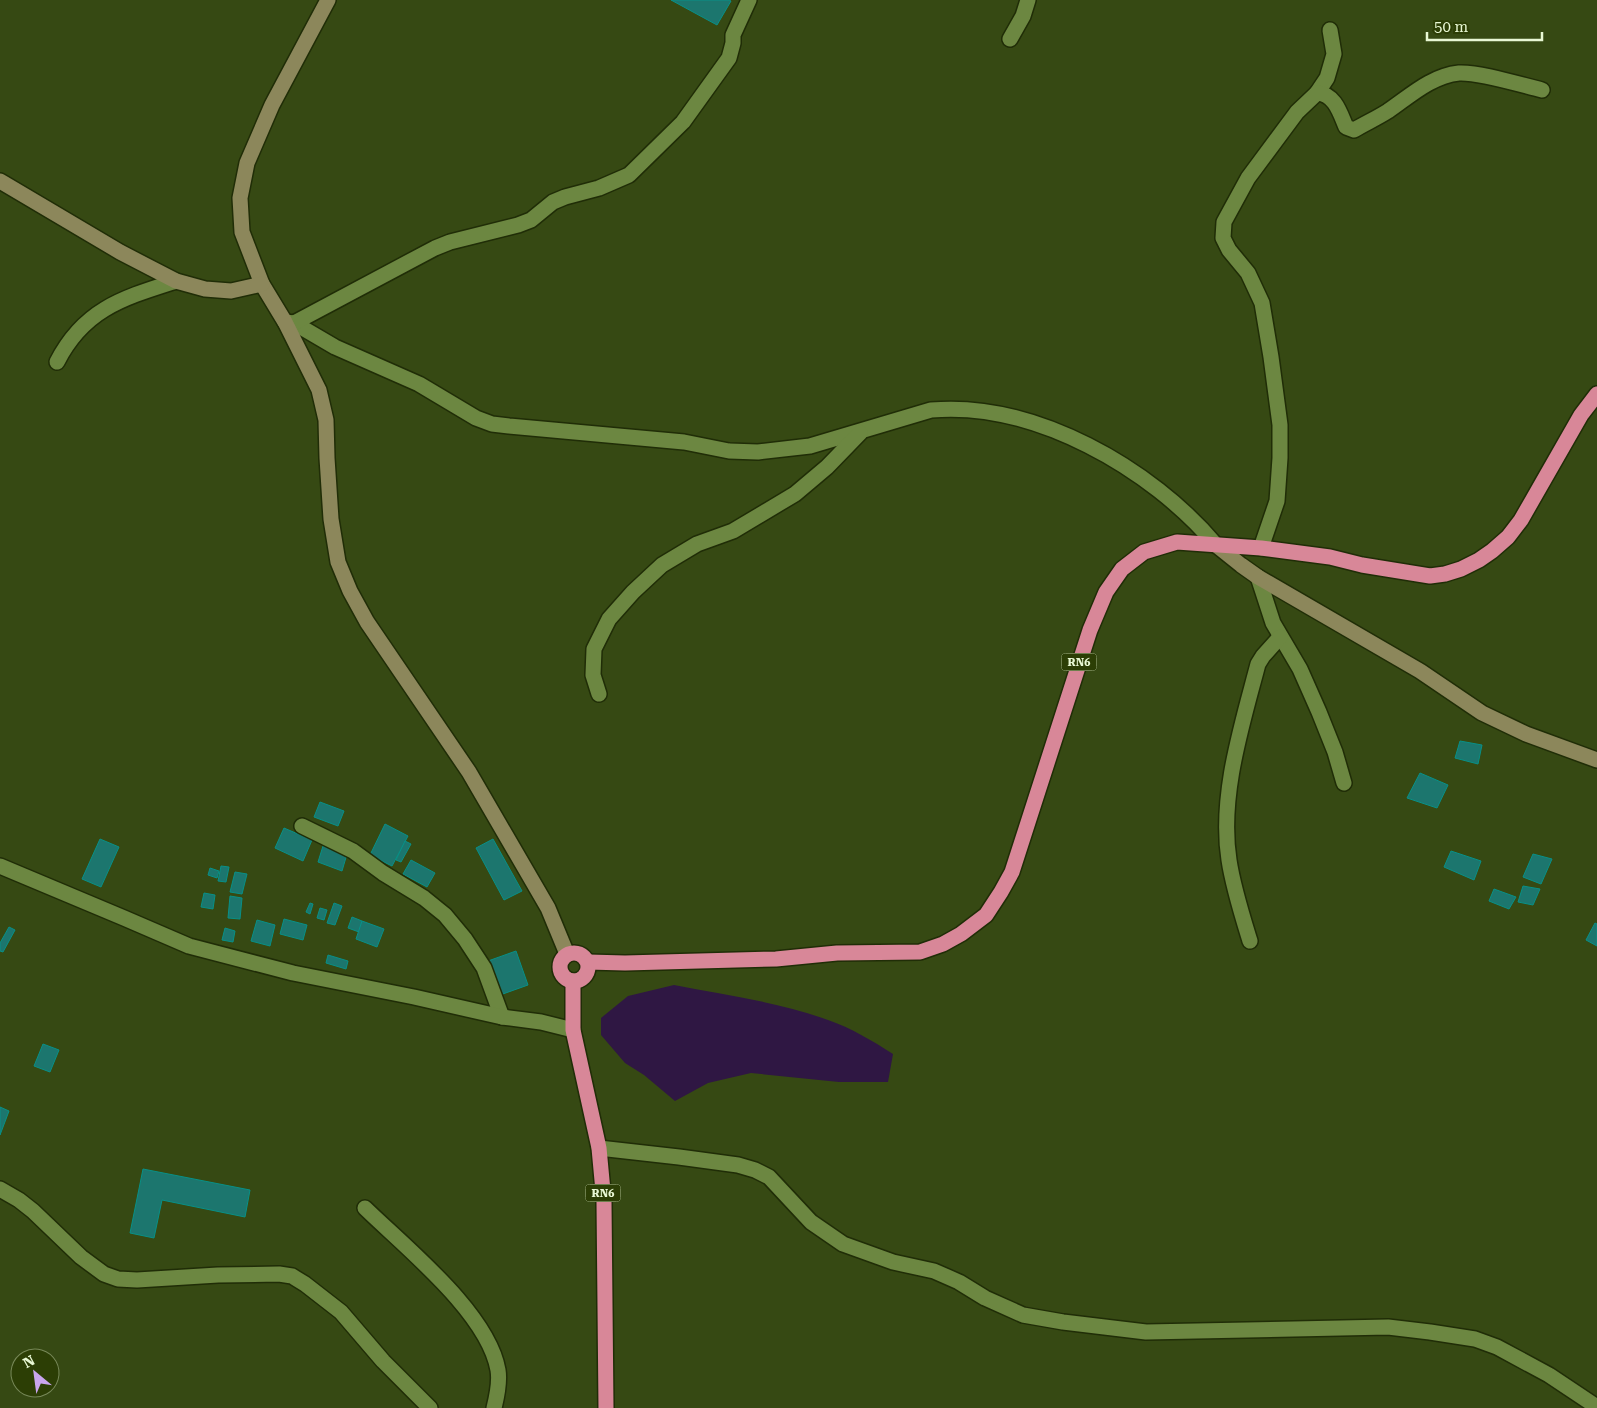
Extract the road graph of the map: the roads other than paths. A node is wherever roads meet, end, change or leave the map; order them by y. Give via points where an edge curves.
1 (328, 0) edge
2 (750, 0) edge
3 (1028, 0) edge
4 (1330, 30) dead end
5 (1010, 39) dead end
6 (1542, 90) dead end
7 (1317, 93) junction
8 (0, 181) edge
9 (176, 281) junction
10 (262, 284) junction
11 (289, 323) junction
12 (57, 362) dead end
13 (1597, 394) edge
14 (860, 432) junction
15 (1216, 544) junction
16 (1261, 548) junction
17 (1258, 577) junction
18 (1280, 637) junction
19 (599, 694) dead end
20 (1597, 760) edge
21 (1344, 783) dead end
22 (302, 826) dead end
23 (0, 866) edge
24 (1250, 941) dead end
25 (567, 954) junction
26 (588, 962) junction
27 (573, 981) junction
28 (502, 1017) junction
29 (574, 1030) junction
30 (599, 1148) junction
31 (0, 1190) edge
32 (365, 1208) dead end
33 (1597, 1407) edge
34 (430, 1408) edge
35 (494, 1408) edge
36 (606, 1408) edge

1 - 10 main road via 272,106 247,163 240,198 242,232
2 - 11 street via 733,35 729,58 683,122 629,175 600,188 565,196 531,220 518,225 435,248
3 - 5 street via 1024,16
4 - 7 street via 1334,54
6 - 7 street via 1461,73 1445,76 1354,130 1346,127 1331,98
7 - 16 street via 1297,112 1248,178 1224,222 1223,238 1248,273 1262,303 1280,425 1277,501
8 - 9 main road
9 - 10 main road via 206,289 231,291
9 - 12 street via 97,312 75,332
10 - 11 main road
11 - 14 street via 419,384 492,424 758,452 810,446
11 - 25 main road via 319,390 326,420 331,519 338,562 350,591 367,622 469,772 548,908
13 - 16 highway, RN6 via 1508,537 1479,560 1461,569 1430,576
14 - 15 street via 917,413 944,409 986,412 1031,422 1073,437 1128,468 1181,508
14 - 19 street via 827,467 795,494 733,531 698,544 662,565 634,592 609,619 594,649 593,675
15 - 16 highway, RN6
15 - 17 main road
15 - 26 highway, RN6 via 1177,542 1144,552 1122,569 1106,592 1087,639 1012,872 986,915 961,934 920,952 837,952 776,959 625,964
17 - 18 street
17 - 20 main road via 1420,671 1482,713 1526,734
18 - 21 street via 1300,669 1319,712
18 - 24 street via 1258,664 1237,747 1228,805 1229,860
22 - 28 street via 353,851 445,915 484,968
23 - 28 street via 189,946 293,973
25 - 26 highway, RN6 via 576,952
25 - 27 highway via 561,959 559,968 568,981
26 - 27 highway via 584,977
27 - 29 highway, RN6
28 - 29 street
29 - 30 highway, RN6
30 - 33 street via 738,1165 770,1176 811,1222 842,1244 893,1262 934,1271 1023,1315 1146,1332 1388,1327 1475,1339 1549,1374
30 - 36 highway, RN6 via 604,1202
31 - 34 street via 33,1211 81,1257 118,1280 218,1275 292,1276 341,1312
32 - 35 street via 435,1275 483,1331 498,1371

